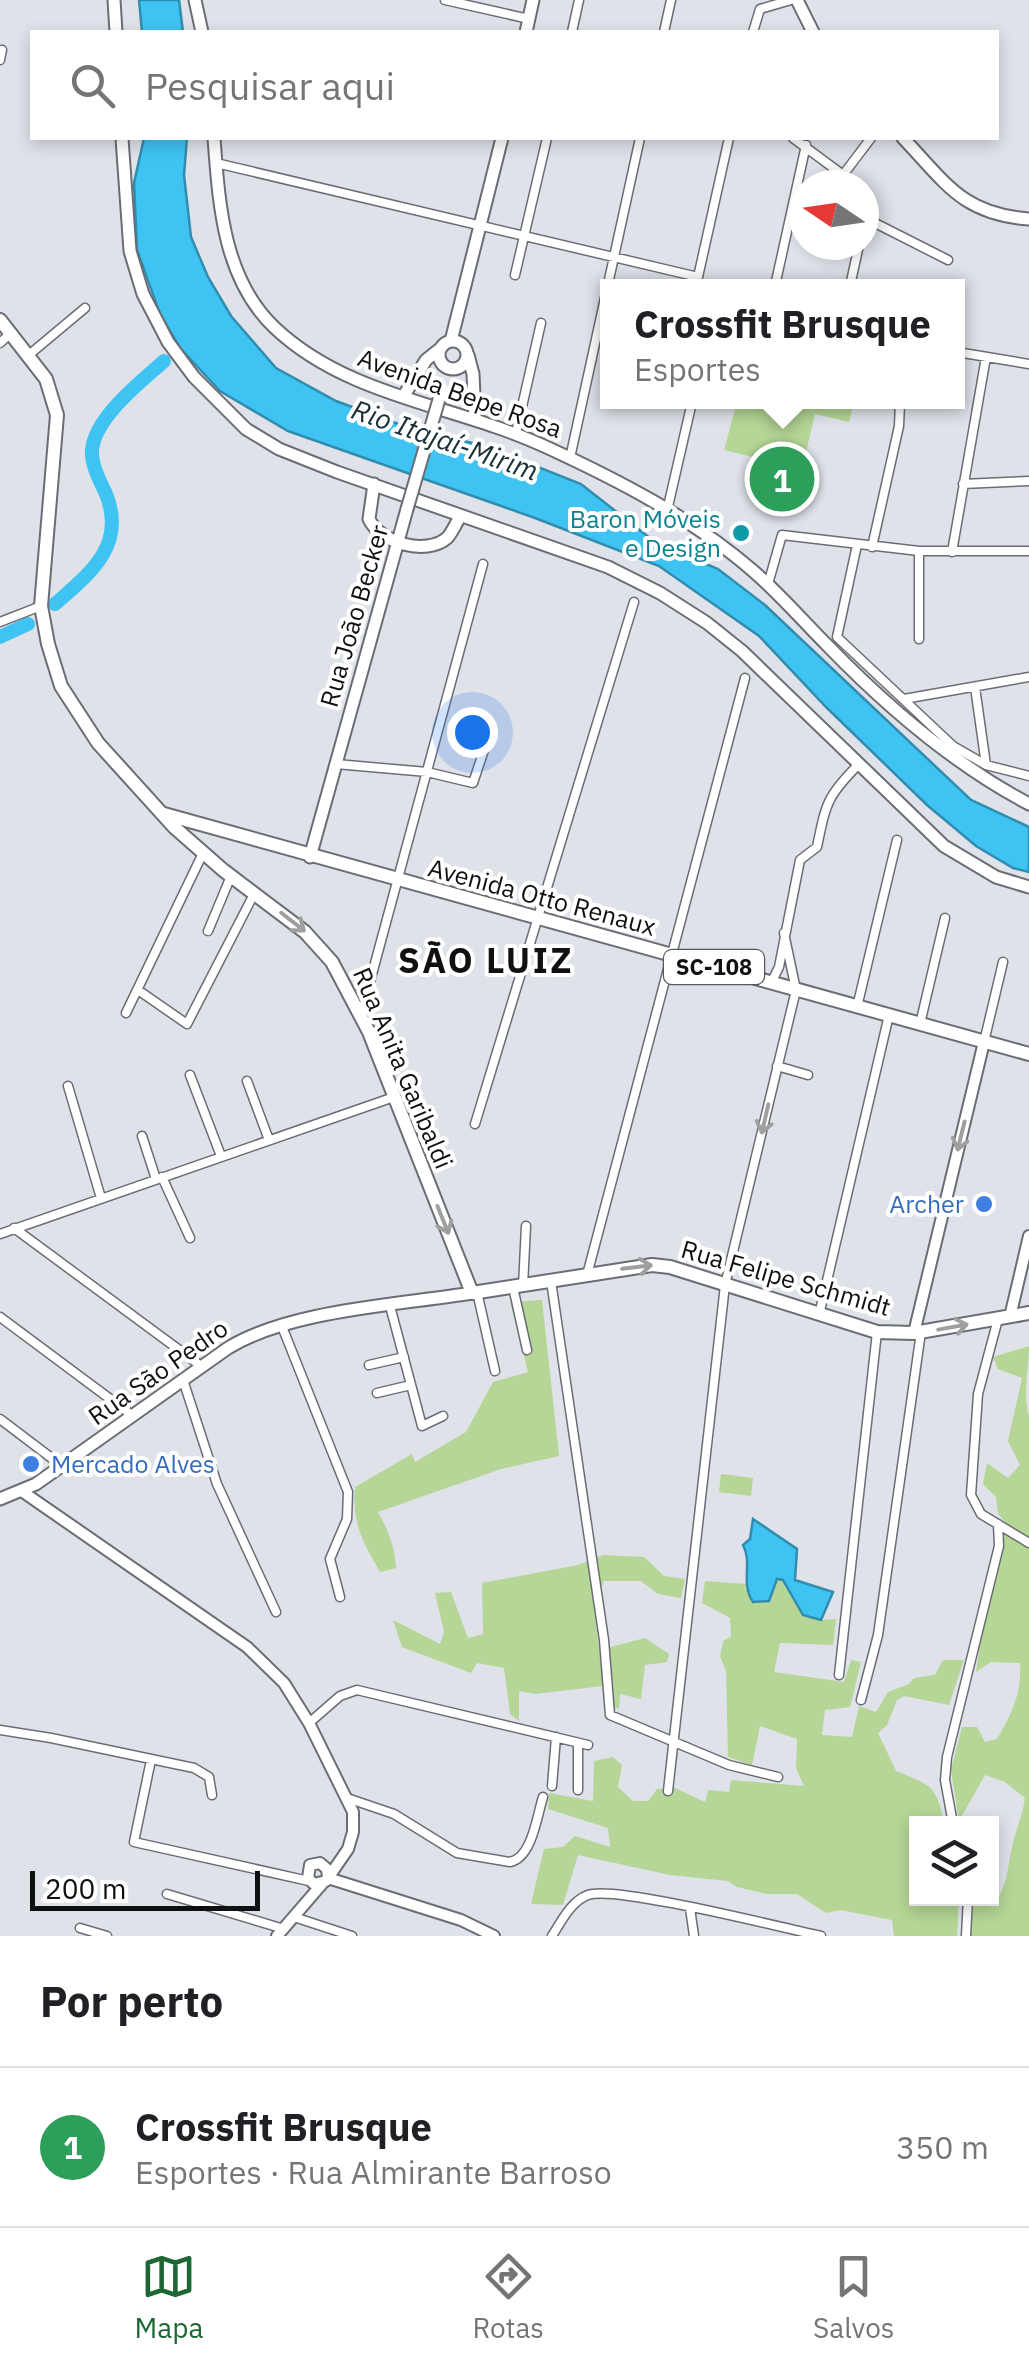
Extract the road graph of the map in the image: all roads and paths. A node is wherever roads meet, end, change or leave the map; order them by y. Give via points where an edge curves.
1 (114, 0) edge
2 (195, 0) edge
3 (445, 0) edge
4 (533, 0) edge
5 (579, 0) edge
6 (671, 0) edge
7 (794, 0) edge
8 (528, 26) edge
9 (116, 30) edge
10 (202, 30) edge
11 (572, 30) edge
12 (664, 30) edge
13 (753, 30) edge
14 (813, 30) edge
15 (122, 140) edge
16 (214, 140) edge
17 (502, 140) edge
18 (547, 140) edge
19 (640, 140) edge
20 (729, 140) edge
21 (797, 140) edge
22 (869, 140) edge
23 (905, 140) edge
24 (806, 145) junction
25 (216, 163) junction
26 (837, 170) edge
27 (847, 170) edge
28 (1029, 220) edge
29 (482, 226) junction
30 (879, 226) edge
31 (524, 236) junction
32 (612, 256) junction
33 (948, 260) dead end
34 (516, 275) dead end
35 (698, 277) joint
36 (607, 279) edge
37 (777, 279) edge
38 (85, 308) dead end
39 (600, 314) edge
40 (0, 320) edge
41 (540, 324) dead end
42 (11, 333) junction
43 (0, 343) edge
44 (456, 347) junction
45 (965, 353) edge
46 (30, 354) junction
47 (986, 356) junction
48 (1029, 364) edge
49 (443, 365) junction
50 (458, 369) junction
51 (442, 388) junction
52 (403, 397) junction
53 (690, 409) edge
54 (900, 409) edge
55 (476, 418) junction
56 (516, 433) junction
57 (570, 458) junction
58 (1029, 481) edge
59 (374, 484) junction
60 (964, 484) junction
61 (667, 511) junction
62 (460, 517) junction
63 (398, 542) junction
64 (857, 545) junction
65 (872, 547) junction
66 (1029, 550) edge
67 (919, 551) junction
68 (952, 552) junction
69 (483, 564) dead end
70 (768, 584) junction
71 (634, 602) dead end
72 (40, 606) junction
73 (0, 622) edge
74 (919, 639) dead end
75 (745, 678) dead end
76 (1029, 678) edge
77 (975, 686) junction
78 (904, 698) junction
79 (488, 738) dead end
80 (859, 763) junction
81 (336, 764) junction
82 (986, 765) junction
83 (427, 772) junction
84 (1029, 776) edge
85 (1029, 804) edge
86 (160, 813) junction
87 (194, 823) junction
88 (898, 840) dead end
89 (189, 841) junction
90 (203, 853) junction
91 (310, 856) junction
92 (232, 876) junction
93 (398, 881) junction
94 (1029, 887) edge
95 (254, 893) junction
96 (945, 918) dead end
97 (537, 919) junction
98 (208, 931) dead end
99 (784, 933) junction
100 (672, 956) junction
101 (1004, 962) dead end
102 (770, 983) junction
103 (138, 990) junction
104 (796, 990) junction
105 (857, 1007) junction
106 (126, 1013) dead end
107 (361, 1016) junction
108 (889, 1016) junction
109 (920, 1024) junction
110 (984, 1042) junction
111 (1029, 1054) edge
112 (777, 1066) junction
113 (190, 1075) dead end
114 (808, 1075) dead end
115 (247, 1081) dead end
116 (68, 1086) dead end
117 (394, 1097) junction
118 (475, 1124) dead end
119 (142, 1136) dead end
120 (269, 1140) junction
121 (222, 1156) junction
122 (159, 1178) junction
123 (101, 1198) junction
124 (526, 1226) dead end
125 (14, 1228) junction
126 (0, 1234) edge
127 (1029, 1236) edge
128 (190, 1238) dead end
129 (588, 1275) junction
130 (551, 1281) junction
131 (725, 1285) junction
132 (518, 1286) junction
133 (475, 1293) junction
134 (390, 1306) junction
135 (1029, 1313) edge
136 (819, 1315) junction
137 (0, 1317) edge
138 (1004, 1318) junction
139 (281, 1324) junction
140 (877, 1332) junction
141 (918, 1332) junction
142 (526, 1350) dead end
143 (404, 1357) junction
144 (369, 1365) dead end
145 (201, 1366) junction
146 (494, 1371) dead end
147 (183, 1380) junction
148 (412, 1385) junction
149 (377, 1393) dead end
150 (132, 1416) junction
151 (443, 1416) dead end
152 (0, 1419) edge
153 (62, 1466) junction
154 (23, 1492) junction
155 (0, 1499) edge
156 (998, 1524) junction
157 (1029, 1544) edge
158 (340, 1596) dead end
159 (276, 1612) dead end
160 (839, 1675) dead end
161 (861, 1700) dead end
162 (310, 1723) junction
163 (0, 1730) edge
164 (556, 1737) junction
165 (673, 1742) junction
166 (152, 1760) junction
167 (778, 1777) dead end
168 (552, 1786) dead end
169 (578, 1790) dead end
170 (668, 1791) dead end
171 (212, 1795) dead end
172 (543, 1797) dead end
173 (347, 1798) junction
174 (952, 1816) edge
175 (344, 1856) junction
176 (323, 1864) junction
177 (318, 1881) junction
178 (168, 1894) dead end
179 (968, 1906) edge
180 (690, 1908) junction
181 (298, 1913) junction
182 (80, 1928) dead end
183 (280, 1932) edge
184 (107, 1936) edge
185 (352, 1936) edge
186 (494, 1936) edge
187 (552, 1936) edge
188 (694, 1936) edge
189 (820, 1936) edge
190 (966, 1936) edge

1 - 9 main road
2 - 10 main road
3 - 8 street
4 - 8 main road
5 - 11 street
6 - 12 street
7 - 13 street via 760,9
7 - 14 main road
15 - 59 main road via 130,251 143,294 194,378 246,429
16 - 25 main road, Avenida Bepe Rosa
17 - 29 main road
18 - 31 street
19 - 32 street
20 - 35 street
21 - 24 street
22 - 27 street
23 - 28 main road via 975,208
24 - 26 street
24 - 37 street
25 - 29 street
25 - 52 main road, Avenida Bepe Rosa via 231,256 259,310 334,369
29 - 31 street
29 - 44 main road
30 - 33 street
31 - 32 street
31 - 34 street
32 - 35 street
32 - 36 street
38 - 46 street
39 - 57 street
40 - 42 main road, Rua Anita Garibaldi
41 - 56 street
42 - 43 street
42 - 46 main road, Rua Anita Garibaldi
44 - 49 main road, Rua João Becker via 439,357
44 - 50 main road, Rua João Becker
44 - 52 main road via 426,360
44 - 55 main road via 473,374
45 - 47 street
46 - 72 main road, Rua Anita Garibaldi via 50,389 58,430
47 - 48 street
47 - 60 street
49 - 50 main road
49 - 51 main road, Rua João Becker
50 - 51 main road, Rua João Becker
51 - 63 main road, Rua João Becker, bridge
52 - 55 main road, Avenida Bepe Rosa
53 - 61 street
54 - 65 street
55 - 56 main road, Avenida Bepe Rosa
56 - 57 main road, Avenida Bepe Rosa
57 - 61 main road, Avenida Bepe Rosa
58 - 60 street
59 - 62 main road
59 - 63 main road via 372,526
60 - 68 street
61 - 70 main road, Avenida Bepe Rosa
62 - 63 main road via 431,546
62 - 80 main road via 608,567 660,593 742,652
63 - 81 main road, Rua João Becker
64 - 65 street
64 - 70 street via 782,535
64 - 78 street via 837,637
65 - 67 street
66 - 68 street
67 - 68 street
67 - 74 street
69 - 83 street
70 - 85 main road, Avenida Bepe Rosa via 926,736
71 - 97 street
72 - 73 street
72 - 86 main road, Rua Anita Garibaldi via 54,667 72,706
75 - 100 street
76 - 77 street
77 - 78 street
77 - 82 street
78 - 82 street via 953,746
79 - 83 street via 473,783
80 - 94 main road via 944,846 996,877
80 - 99 street via 826,801 817,847 800,860
81 - 83 street
81 - 91 main road, Rua João Becker
82 - 84 street
83 - 93 street
86 - 87 main road, Avenida Otto Renaux / SC-108
86 - 89 main road, Rua Anita Garibaldi
87 - 89 main road
87 - 91 main road, Avenida Otto Renaux / SC-108
88 - 105 street
89 - 90 main road, Rua Anita Garibaldi
90 - 92 main road, Rua Anita Garibaldi
90 - 103 street
91 - 93 main road, Avenida Otto Renaux / SC-108
92 - 95 main road, Rua Anita Garibaldi
92 - 98 street
93 - 97 main road, Avenida Otto Renaux / SC-108
93 - 107 street
95 - 103 street via 187,1024
95 -> 107 main road, Rua Anita Garibaldi via 324,951
96 - 109 street
97 - 100 main road, Avenida Otto Renaux / SC-108
97 - 118 street
99 - 102 street
99 - 104 street
100 - 102 main road, Avenida Otto Renaux / SC-108
100 - 129 street
101 - 110 street
102 - 104 main road, Avenida Otto Renaux / SC-108
103 - 106 street
104 - 105 main road, Avenida Otto Renaux / SC-108
104 - 112 street
105 - 108 main road, Avenida Otto Renaux / SC-108
107 - 117 main road, Rua Anita Garibaldi
108 - 109 main road, Avenida Otto Renaux / SC-108
108 - 136 street
109 - 110 main road, Avenida Otto Renaux / SC-108
110 - 111 main road, Avenida Otto Renaux / SC-108
110 -> 141 street
112 - 114 street
112 -> 131 street
113 - 121 street
115 - 120 street
116 - 123 street
117 - 120 street
117 -> 133 main road, Rua Anita Garibaldi
119 - 122 street
120 - 121 street
121 - 122 street
122 - 123 street
122 - 128 street
123 - 125 street
124 - 132 street
125 - 126 street
125 - 145 street
127 - 138 street
129 - 130 main road, Rua Felipe Schmidt
129 -> 131 main road, Rua Felipe Schmidt via 652,1264
130 - 132 main road, Rua Felipe Schmidt
130 - 165 street via 610,1715
131 - 136 main road, Rua Felipe Schmidt
131 - 165 street
132 - 133 main road, Rua Felipe Schmidt
132 - 142 street
133 - 134 main road, Rua São Pedro
133 - 146 street
134 - 139 main road, Rua São Pedro
134 - 143 street
135 - 138 main road, Rua Felipe Schmidt
136 - 140 main road, Rua Felipe Schmidt
137 - 150 street
141 -> 138 main road, Rua Felipe Schmidt
138 - 156 street via 978,1394 971,1495 980,1514
139 - 145 main road, Rua São Pedro
139 - 158 street via 348,1492 347,1518 330,1559
140 - 141 main road, Rua Felipe Schmidt
140 - 160 street
141 - 161 street via 878,1634
143 - 144 street
143 - 148 street
145 - 147 main road, Rua São Pedro
147 - 150 main road, Rua São Pedro
147 - 159 street via 217,1484
148 - 149 street
148 - 151 street via 422,1426
150 - 153 main road, Rua São Pedro
152 - 153 street
153 - 154 main road, Rua São Pedro
154 - 155 main road, Rua São Pedro
154 - 162 street via 247,1646 284,1683
156 - 157 street
156 - 174 street via 999,1546 947,1757
162 - 164 street via 358,1690
162 - 173 street
163 - 166 street
164 - 168 street
164 - 169 street via 583,1744
165 - 167 street
165 - 170 street
166 - 171 street via 205,1773
166 - 177 street via 134,1842
172 - 173 street via 516,1862 456,1854 394,1814
173 - 175 street via 354,1821
175 - 176 street
175 - 177 street
176 - 177 street
176 - 177 street via 310,1866 307,1875
177 - 181 street
177 - 186 street via 461,1920
178 - 183 street
179 - 190 street
180 - 187 street via 588,1895
180 - 188 street
180 - 189 street
181 - 183 street
181 - 185 street
182 - 184 street

